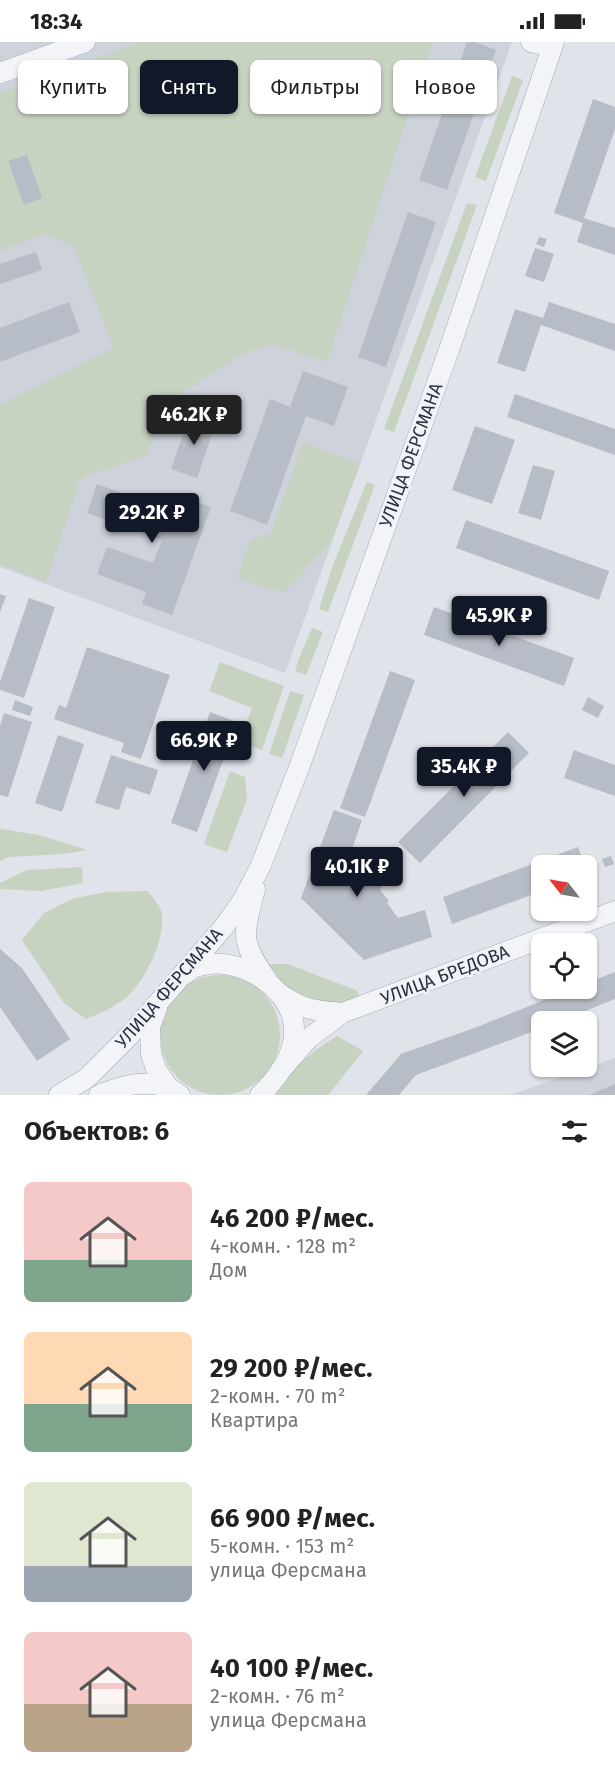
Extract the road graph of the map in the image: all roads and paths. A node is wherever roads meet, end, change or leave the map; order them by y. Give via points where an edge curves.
1 (85, 42) edge
2 (531, 42) edge
3 (553, 45) edge
4 (0, 72) edge
5 (261, 865) junction
6 (615, 911) edge
7 (273, 987) junction
8 (169, 989) junction
9 (342, 1013) junction
10 (269, 1086) edge
11 (174, 1091) edge
12 (60, 1095) edge
13 (99, 1095) edge

1 - 4 street
2 - 3 street
3 - 5 street, УЛИЦА ФЕРСМАНА via 442,369
5 - 7 street, УЛИЦА ФЕРСМАНА via 246,940 255,962
5 - 8 street, УЛИЦА ФЕРСМАНА via 223,928
6 - 9 street, УЛИЦА БРЕДОВА
7 - 8 street via 251,972 211,964 196,967
7 - 9 street via 294,1004
7 - 10 street, УЛИЦА ФЕРСМАНА via 287,1004 295,1030 292,1045
8 - 11 street via 150,1027 151,1054 156,1070
8 - 12 street, УЛИЦА ФЕРСМАНА via 101,1065
9 - 10 street via 308,1039
11 - 13 street via 152,1083 125,1085

